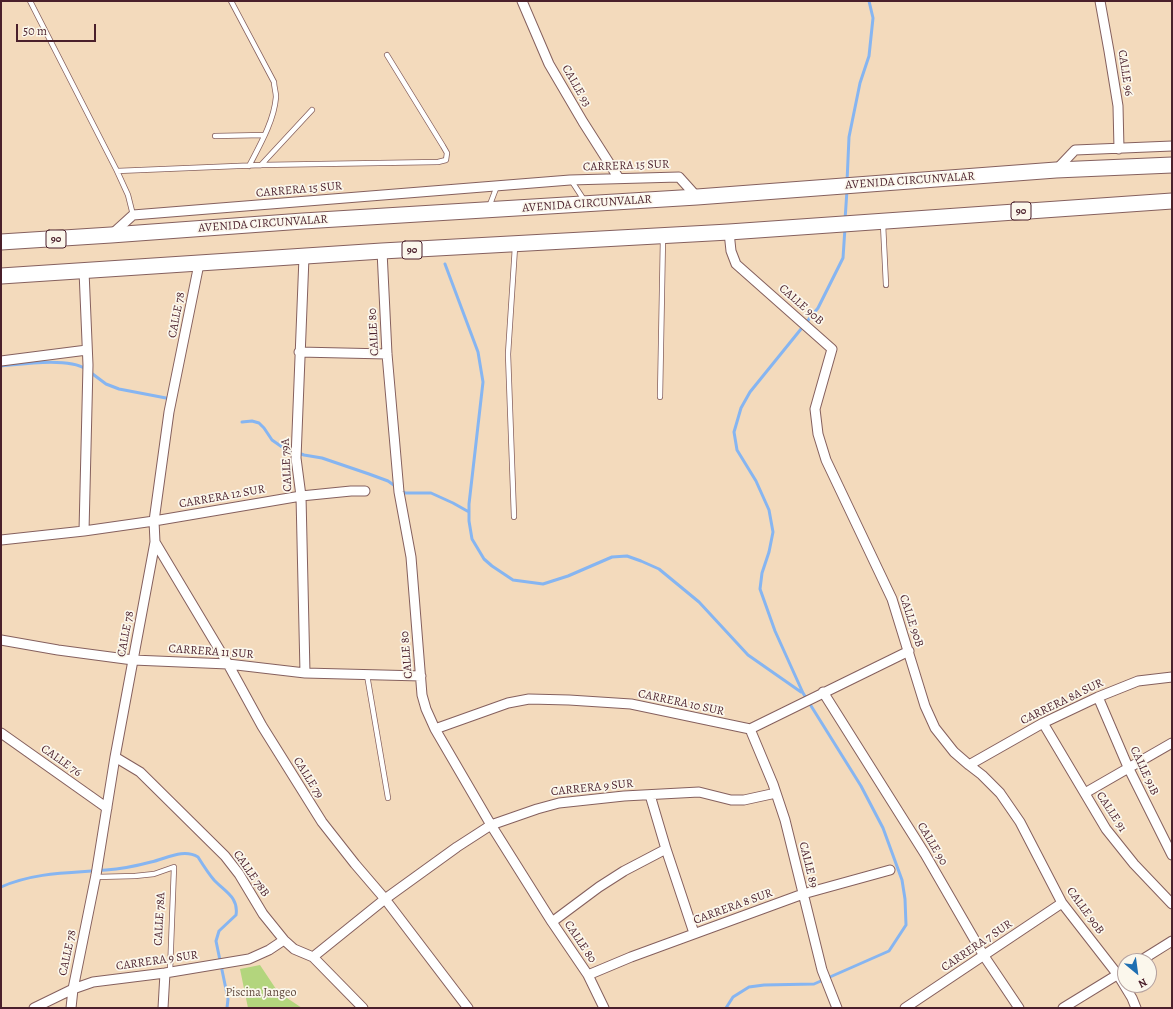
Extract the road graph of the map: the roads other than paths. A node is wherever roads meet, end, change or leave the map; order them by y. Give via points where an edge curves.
1 (30, 1) edge
2 (231, 1) edge
3 (522, 1) edge
4 (1100, 1) edge
5 (387, 55) dead end
6 (312, 110) dead end
7 (264, 135) junction
8 (215, 136) dead end
9 (1172, 146) edge
10 (1119, 149) junction
11 (261, 165) junction
12 (1172, 165) edge
13 (249, 166) junction
14 (117, 170) junction
15 (1056, 170) junction
16 (618, 178) junction
17 (570, 180) junction
18 (497, 186) junction
19 (697, 197) junction
20 (1172, 201) edge
21 (586, 204) junction
22 (488, 210) junction
23 (133, 215) junction
24 (877, 221) junction
25 (729, 232) junction
26 (111, 235) junction
27 (663, 235) junction
28 (1, 242) edge
29 (515, 244) junction
30 (382, 252) junction
31 (304, 257) junction
32 (199, 264) junction
33 (84, 271) junction
34 (1, 276) edge
35 (886, 285) dead end
36 (88, 350) junction
37 (299, 352) junction
38 (387, 354) junction
39 (1, 361) edge
40 (660, 397) dead end
41 (365, 491) dead end
42 (301, 496) junction
43 (514, 517) dead end
44 (154, 522) junction
45 (84, 531) junction
46 (1, 540) edge
47 (155, 542) junction
48 (1, 640) edge
49 (909, 651) junction
50 (133, 660) junction
51 (228, 664) junction
52 (305, 673) junction
53 (367, 675) junction
54 (421, 676) junction
55 (1172, 677) edge
56 (819, 695) junction
57 (1098, 697) junction
58 (1043, 723) junction
59 (436, 729) junction
60 (750, 729) junction
61 (1, 733) edge
62 (1172, 743) edge
63 (115, 757) junction
64 (969, 765) junction
65 (1128, 767) junction
66 (1084, 792) junction
67 (776, 793) junction
68 (650, 795) junction
69 (388, 798) dead end
70 (107, 808) junction
71 (491, 826) junction
72 (666, 849) junction
73 (1171, 851) edge
74 (890, 870) dead end
75 (96, 876) junction
76 (803, 894) junction
77 (385, 899) junction
78 (1062, 903) junction
79 (1172, 904) edge
80 (552, 922) junction
81 (694, 933) junction
82 (284, 940) junction
83 (1172, 941) edge
84 (1153, 953) edge
85 (984, 956) junction
86 (313, 958) junction
87 (1117, 968) edge
88 (168, 972) junction
89 (588, 975) junction
90 (1117, 975) edge
91 (73, 988) junction
92 (1130, 993) edge
93 (34, 1008) edge
94 (71, 1008) edge
95 (163, 1008) edge
96 (363, 1008) edge
97 (468, 1008) edge
98 (604, 1008) edge
99 (837, 1008) edge
100 (905, 1008) edge
101 (1018, 1008) edge
102 (1064, 1008) edge
103 (1136, 1008) edge

1 - 14 lane
2 - 7 lane via 274,82 275,101
3 - 16 street, CALLE 93 via 549,64
4 - 10 street, CALLE 96 via 1118,106
5 - 11 lane via 447,153 446,160
6 - 11 lane
7 - 8 lane
7 - 13 lane
9 - 10 street
10 - 15 street via 1076,150
11 - 13 lane
12 - 15 highway, AVENIDA CIRCUNVALAR / 90
13 - 14 lane
14 - 23 lane via 128,194
15 - 19 highway, AVENIDA CIRCUNVALAR / 90
16 - 17 street, CARRERA 15 SUR
16 - 19 street, CARRERA 15 SUR via 679,177
17 - 18 street, CARRERA 15 SUR
17 - 21 lane, CARRERA 15 SUR
18 - 22 lane
18 - 23 street, CARRERA 15 SUR
19 - 21 highway, AVENIDA CIRCUNVALAR / 90
20 - 24 highway, 90
21 - 22 highway, AVENIDA CIRCUNVALAR / 90
22 - 26 highway, AVENIDA CIRCUNVALAR / 90
23 - 26 street
24 - 25 highway, 90
24 - 35 lane
25 - 27 highway, 90
25 - 49 street, CALLE 90B via 731,251 736,264 832,349 815,410 818,434 826,460 892,599
26 - 28 highway, AVENIDA CIRCUNVALAR / 90
27 - 29 highway, 90
27 - 40 lane
29 - 30 highway, 90
29 - 43 lane via 508,354
30 - 31 highway, 90
30 - 38 street, CALLE 80
31 - 32 highway, 90
31 - 37 street, CALLE 79A
32 - 33 highway, 90
32 - 44 street, CALLE 78 via 169,412
33 - 34 highway, 90
33 - 36 street
36 - 39 street
36 - 45 street
37 - 38 street
37 - 42 street, CALLE 79A via 296,458
38 - 54 street, CALLE 80 via 399,488 411,557
41 - 42 street, CARRERA 12 SUR
42 - 44 street, CARRERA 12 SUR
42 - 52 street, CALLE 79A
44 - 45 street, CARRERA 12 SUR
44 - 47 street, CALLE 78
45 - 46 street, CARRERA 12 SUR
47 - 50 street, CALLE 78
47 - 51 street, CALLE 79
48 - 50 street, CARRERA 11 SUR
49 - 56 street
49 - 64 street, CALLE 90B via 925,706 935,728 954,752
50 - 51 street, CARRERA 11 SUR
50 - 63 street, CALLE 78
51 - 52 street, CARRERA 11 SUR
51 - 77 street, CALLE 79 via 262,726 322,822
52 - 53 street, CARRERA 11 SUR
53 - 54 street, CARRERA 11 SUR
53 - 69 lane
54 - 59 street, CALLE 80 via 422,696
55 - 57 street, CARRERA 8A SUR via 1138,681
56 - 60 street
56 - 85 street, CALLE 90 via 925,854
57 - 58 street, CARRERA 8A SUR
57 - 65 street, CALLE 91B
58 - 64 street, CARRERA 8A SUR
58 - 66 street, CALLE 91
59 - 60 street, CARRERA 10 SUR via 508,703 529,699 631,704
59 - 71 street, CALLE 80
60 - 67 street, CALLE 89
61 - 70 street, CALLE 76
62 - 65 street
63 - 70 street, CALLE 78
63 - 82 street, CALLE 78B via 140,772 225,856 263,914
64 - 78 street, CALLE 90B via 1000,793 1020,822
65 - 66 street
65 - 73 street, CALLE 91B
66 - 79 street, CALLE 91 via 1134,864
67 - 68 street, CARRERA 9 SUR via 744,800 731,800 699,792
67 - 76 street, CALLE 89
68 - 71 street, CARRERA 9 SUR via 559,803
68 - 72 street
70 - 75 street, CALLE 78
71 - 77 street, CARRERA 9 SUR
71 - 80 street, CALLE 80
72 - 80 street via 599,887
72 - 81 street
74 - 76 street, CARRERA 8 SUR
75 - 88 lane, CALLE 78A via 154,874 174,867
75 - 91 street, CALLE 78
76 - 81 street, CARRERA 8 SUR
76 - 99 street, CALLE 89 via 822,970
77 - 86 street, CARRERA 9 SUR
77 - 97 street, CALLE 79
78 - 85 street, CARRERA 7 SUR
78 - 87 street, CALLE 90B
80 - 89 street, CALLE 80
81 - 89 street, CARRERA 8 SUR
82 - 86 street, CALLE 78B via 294,949
82 - 88 street, CARRERA 9 SUR via 249,959
83 - 84 street
85 - 100 street, CARRERA 7 SUR
85 - 101 street, CALLE 90
86 - 96 street, CALLE 78B
88 - 91 street, CARRERA 9 SUR via 92,982
88 - 95 street, CALLE 78A
89 - 98 street, CALLE 80
90 - 102 street
91 - 93 street, CARRERA 9 SUR
91 - 94 street, CALLE 78
92 - 103 street, CALLE 90B

